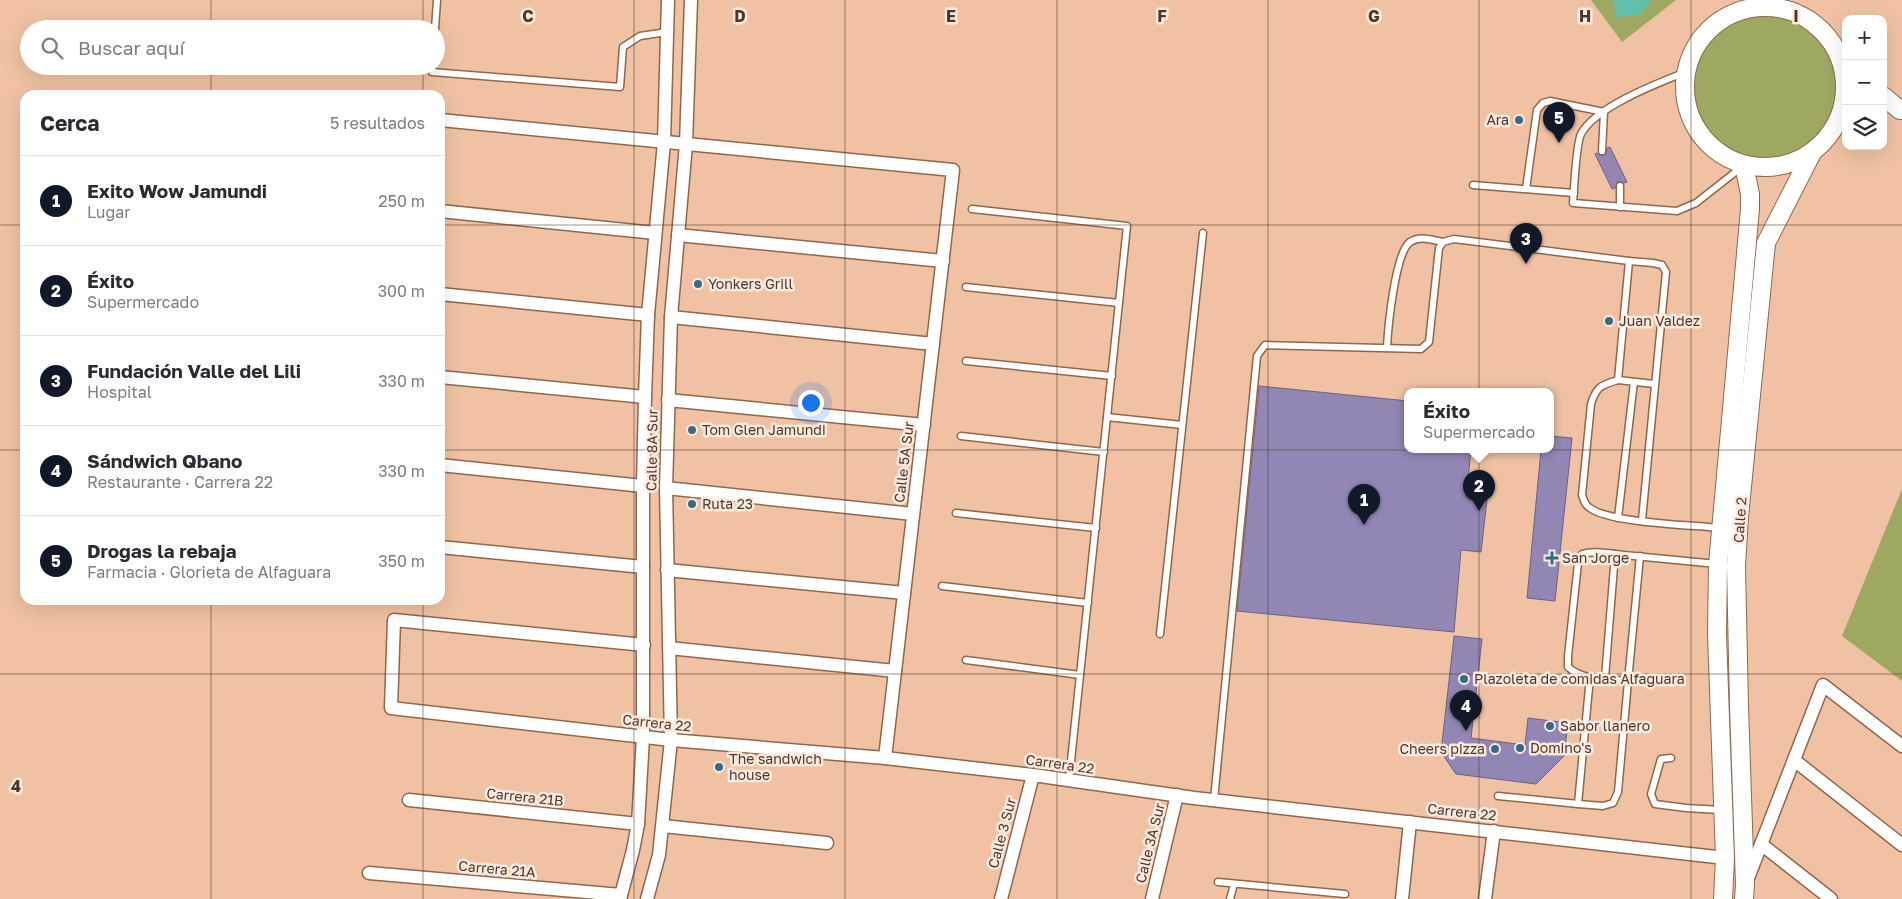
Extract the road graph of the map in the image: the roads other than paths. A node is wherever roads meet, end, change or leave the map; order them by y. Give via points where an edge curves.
1 (437, 0) edge
2 (668, 0) edge
3 (691, 0) edge
4 (1738, 0) edge
5 (1804, 0) edge
6 (1725, 17) junction
7 (436, 20) edge
8 (1817, 26) junction
9 (667, 32) junction
10 (1842, 60) edge
11 (1686, 72) junction
12 (445, 73) edge
13 (1887, 99) edge
14 (1843, 105) edge
15 (1901, 110) edge
16 (1604, 112) junction
17 (1887, 115) edge
18 (445, 120) edge
19 (1842, 135) edge
20 (664, 142) junction
21 (686, 144) junction
22 (1818, 148) junction
23 (1602, 150) dead end
24 (1744, 165) junction
25 (1473, 185) dead end
26 (1620, 186) dead end
27 (1526, 189) junction
28 (1574, 192) junction
29 (1620, 207) junction
30 (972, 209) dead end
31 (445, 211) edge
32 (655, 232) junction
33 (1203, 233) dead end
34 (678, 235) junction
35 (1443, 242) junction
36 (1629, 261) junction
37 (942, 262) junction
38 (966, 287) dead end
39 (445, 295) edge
40 (1119, 302) junction
41 (648, 315) junction
42 (671, 317) junction
43 (933, 344) junction
44 (1386, 347) junction
45 (966, 361) dead end
46 (1112, 376) junction
47 (445, 377) edge
48 (1618, 380) junction
49 (1634, 382) junction
50 (1654, 384) junction
51 (645, 397) junction
52 (668, 400) junction
53 (1107, 417) junction
54 (924, 425) junction
55 (1182, 425) junction
56 (961, 436) dead end
57 (1104, 452) junction
58 (445, 466) edge
59 (642, 486) junction
60 (666, 488) junction
61 (956, 513) dead end
62 (913, 514) junction
63 (1618, 518) junction
64 (1642, 520) junction
65 (1096, 528) junction
66 (1720, 528) junction
67 (445, 548) edge
68 (1615, 554) junction
69 (1640, 556) junction
70 (1718, 564) junction
71 (643, 568) junction
72 (667, 570) junction
73 (942, 586) dead end
74 (904, 593) junction
75 (1088, 603) junction
76 (1160, 634) dead end
77 (644, 645) junction
78 (669, 648) junction
79 (966, 660) dead end
80 (895, 671) junction
81 (1080, 675) junction
82 (1590, 677) junction
83 (1605, 678) junction
84 (1628, 681) junction
85 (643, 737) junction
86 (671, 740) junction
87 (1902, 746) edge
88 (885, 758) junction
89 (1671, 758) dead end
90 (1794, 760) junction
91 (1033, 775) junction
92 (1069, 780) junction
93 (1177, 795) junction
94 (1498, 796) dead end
95 (409, 800) dead end
96 (1214, 800) junction
97 (1578, 804) junction
98 (1723, 810) junction
99 (1410, 822) junction
100 (638, 824) junction
101 (663, 826) junction
102 (1494, 831) junction
103 (827, 843) dead end
104 (1761, 844) junction
105 (1902, 846) edge
106 (1725, 858) junction
107 (369, 872) dead end
108 (1218, 882) dead end
109 (1234, 884) junction
110 (1745, 892) edge
111 (1345, 894) dead end
112 (1325, 896) edge
113 (621, 897) edge
114 (651, 899) edge
115 (1001, 899) edge
116 (1152, 899) edge
117 (1230, 899) edge
118 (1402, 899) edge
119 (1485, 899) edge
120 (1723, 899) edge
121 (1832, 899) edge

1 - 7 lane
2 - 9 street, Calle 8A Sur
3 - 21 street, Calle 8A Sur
4 - 6 main road
5 - 8 main road
6 - 8 main road via 1756,6 1772,6 1796,13
6 - 11 main road via 1696,46
8 - 10 main road
9 - 12 lane via 640,36 623,47 620,87
9 - 20 street, Calle 8A Sur
11 - 16 lane via 1651,86
11 - 24 main road via 1687,104 1691,119 1704,140 1722,156
13 - 15 main road
14 - 22 main road via 1836,124
15 - 17 main road
16 - 23 lane
16 - 27 lane via 1550,101 1543,104 1537,110
16 - 28 lane via 1591,120 1580,136
18 - 20 street
19 - 22 main road
20 - 21 street
20 - 32 street, Calle 8A Sur
21 - 34 street, Calle 8A Sur
21 - 37 street, Calle 5A Sur via 953,170
22 - 24 main road via 1791,164 1768,168
22 - 110 main road, Calle 2 via 1766,243 1739,517 1736,566 1738,706
24 - 29 lane via 1696,203 1678,211
24 - 66 main road, Calle 2 via 1750,209
25 - 27 lane
26 - 29 lane
27 - 28 lane
28 - 29 lane via 1573,204
30 - 40 lane via 1127,226
31 - 32 street
32 - 41 street, Calle 8A Sur
33 - 55 lane
34 - 37 street
34 - 42 street, Calle 8A Sur
35 - 36 lane via 1454,239
35 - 44 lane via 1418,238 1408,244 1403,253
35 - 44 lane via 1439,248 1429,342 1421,349
36 - 48 lane
36 - 50 lane via 1653,262 1662,265 1666,272
37 - 43 street, Calle 5A Sur
38 - 40 lane
39 - 41 street
40 - 46 lane
41 - 51 street, Calle 8A Sur
42 - 43 street
42 - 52 street, Calle 8A Sur
43 - 54 street, Calle 5A Sur
44 - 96 lane via 1265,345 1257,356
45 - 46 lane
46 - 53 lane
47 - 51 street
48 - 49 lane
48 - 63 lane via 1603,385 1595,392 1591,404 1582,495 1591,509
49 - 50 lane
49 - 63 lane
50 - 64 lane
51 - 59 street, Calle 8A Sur
52 - 54 street
52 - 60 street, Calle 8A Sur
53 - 55 lane
53 - 57 lane
54 - 62 street, Calle 5A Sur
55 - 76 lane
56 - 57 lane
57 - 65 lane
58 - 59 street
59 - 71 street, Calle 8A Sur
60 - 62 street
60 - 72 street, Calle 8A Sur
61 - 65 lane
62 - 74 street, Calle 5A Sur
63 - 64 lane
64 - 66 lane
65 - 75 lane
66 - 70 main road, Calle 2
67 - 71 street
68 - 69 lane
68 - 82 lane via 1588,552 1582,554 1578,563 1568,666
68 - 83 lane
69 - 70 lane
69 - 84 lane
70 - 98 main road, Calle 2
71 - 77 street, Calle 8A Sur
72 - 74 street
72 - 78 street, Calle 8A Sur
73 - 75 lane
74 - 80 street, Calle 5A Sur
75 - 81 lane
77 - 85 street, Calle 8A Sur
77 - 85 street, Carrera 22 via 394,620 391,708
78 - 80 street
78 - 86 street, Calle 8A Sur
79 - 81 lane
80 - 88 street, Calle 5A Sur
81 - 92 lane
82 - 83 lane
82 - 97 lane
83 - 84 lane
84 - 97 lane via 1618,792 1613,803 1603,806
85 - 86 street, Carrera 22
85 - 100 street, Calle 8A Sur
86 - 88 street, Carrera 22
86 - 101 street, Calle 8A Sur
87 - 90 street via 1823,685
88 - 91 street, Carrera 22
89 - 98 lane via 1660,759 1651,794 1655,804
90 - 104 street
90 - 105 street
91 - 92 street, Carrera 22
91 - 115 street, Calle 3 Sur
92 - 93 street, Carrera 22
93 - 96 street, Carrera 22
93 - 116 street, Calle 3A Sur
94 - 97 lane
95 - 100 street, Carrera 21B
96 - 99 street, Carrera 22
98 - 106 main road, Calle 2
99 - 102 street, Carrera 22
99 - 118 street
100 - 113 street, Calle 8A Sur
101 - 103 street
101 - 114 street, Calle 8A Sur
102 - 106 street, Carrera 22
102 - 119 street
104 - 110 street
104 - 121 street
106 - 120 main road, Calle 2
107 - 113 street, Carrera 21A
108 - 109 lane
109 - 112 lane
109 - 117 lane
111 - 112 lane

